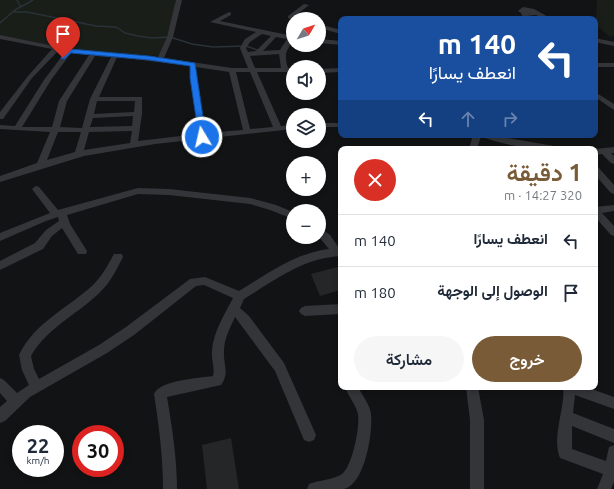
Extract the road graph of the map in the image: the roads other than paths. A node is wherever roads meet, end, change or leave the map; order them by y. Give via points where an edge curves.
1 (179, 0) edge
2 (306, 5) dead end
3 (297, 12) edge
4 (528, 12) edge
5 (229, 14) dead end
6 (539, 16) edge
7 (326, 30) edge
8 (261, 32) junction
9 (338, 32) edge
10 (275, 35) junction
11 (0, 37) edge
12 (286, 37) edge
13 (326, 42) edge
14 (338, 43) edge
15 (598, 43) edge
16 (286, 46) edge
17 (614, 46) edge
18 (56, 49) junction
19 (70, 51) junction
20 (281, 52) junction
21 (258, 53) junction
22 (93, 54) junction
23 (246, 54) junction
24 (115, 55) junction
25 (160, 60) junction
26 (193, 65) junction
27 (598, 65) edge
28 (614, 65) edge
29 (232, 70) junction
30 (254, 70) junction
31 (284, 70) joint
32 (338, 70) edge
33 (326, 71) edge
34 (333, 71) junction
35 (338, 75) edge
36 (598, 96) edge
37 (94, 99) junction
38 (614, 108) edge
39 (138, 114) junction
40 (89, 116) junction
41 (0, 118) edge
42 (326, 125) edge
43 (338, 125) edge
44 (0, 127) edge
45 (286, 127) edge
46 (136, 128) junction
47 (278, 128) junction
48 (17, 129) junction
49 (55, 130) junction
50 (85, 130) junction
51 (247, 131) junction
52 (202, 137) junction
53 (496, 138) edge
54 (134, 145) junction
55 (527, 146) edge
56 (614, 150) edge
57 (599, 152) edge
58 (78, 154) junction
59 (614, 161) edge
60 (41, 165) junction
61 (598, 172) edge
62 (0, 179) edge
63 (36, 189) dead end
64 (614, 191) edge
65 (614, 208) edge
66 (598, 210) edge
67 (286, 213) edge
68 (598, 213) edge
69 (61, 216) junction
70 (614, 232) edge
71 (0, 237) edge
72 (326, 237) edge
73 (82, 251) dead end
74 (338, 252) edge
75 (118, 257) dead end
76 (0, 266) edge
77 (240, 296) junction
78 (338, 308) edge
79 (234, 309) junction
80 (305, 311) dead end
81 (0, 384) edge
82 (36, 387) junction
83 (353, 390) edge
84 (472, 390) edge
85 (570, 390) edge
86 (578, 390) edge
87 (16, 401) junction
88 (614, 403) edge
89 (0, 416) edge
90 (566, 417) junction
91 (309, 435) dead end
92 (614, 436) edge
93 (614, 452) edge
94 (613, 470) edge
95 (170, 489) edge
96 (314, 489) edge
97 (477, 489) edge
98 (604, 489) edge

1 - 25 street via 170,37
2 - 3 street
4 - 6 street
5 - 8 street via 213,22
7 - 9 street
8 - 10 street
8 - 23 street via 243,45
10 - 12 street
10 - 21 street
11 - 18 street
13 - 14 street
15 - 17 street
16 - 20 street
18 - 19 street
18 - 41 street via 30,77
19 - 22 street
19 - 48 street
20 - 21 street
20 - 31 street
21 - 23 street
22 - 24 street
22 - 49 street via 63,102
23 - 30 street
24 - 25 street
24 - 37 street
25 - 26 street
26 - 29 street
26 - 52 street
27 - 28 street
29 - 30 street
29 - 51 street
30 - 31 street
30 - 47 street
32 - 34 street
33 - 34 street
34 - 35 street
36 - 38 street
37 - 39 street via 139,99
37 - 40 street
39 - 40 street
39 - 46 street
40 - 50 street
42 - 43 street
44 - 48 street
45 - 47 street
46 - 50 street
46 - 54 street
47 - 51 street
48 - 49 street
49 - 50 street
49 - 60 street
50 - 58 street
51 - 52 street
52 - 54 street
53 - 55 street
54 - 58 street
56 - 57 street
57 - 59 street
58 - 60 street
60 - 62 street
61 - 64 street
63 - 69 street
65 - 66 street
67 - 69 street via 250,201 146,190 130,192
68 - 70 street
69 - 71 street via 32,223
69 - 73 street
69 - 76 street via 39,246
72 - 74 street
74 - 77 street via 306,258
75 - 82 street via 99,286 29,346 25,354 28,370
77 - 79 street
77 - 82 street via 205,281 194,282 110,344
78 - 80 street
79 - 91 street via 280,367
79 - 95 street via 221,338 218,352 219,379 166,390 160,394 167,437
81 - 87 street
82 - 87 street
83 - 96 street via 365,414 362,445 356,467 349,478 341,483
84 - 97 street via 477,420
85 - 90 street
86 - 88 street
87 - 89 street
90 - 92 street
90 - 94 street via 565,453
93 - 94 street
94 - 98 street

